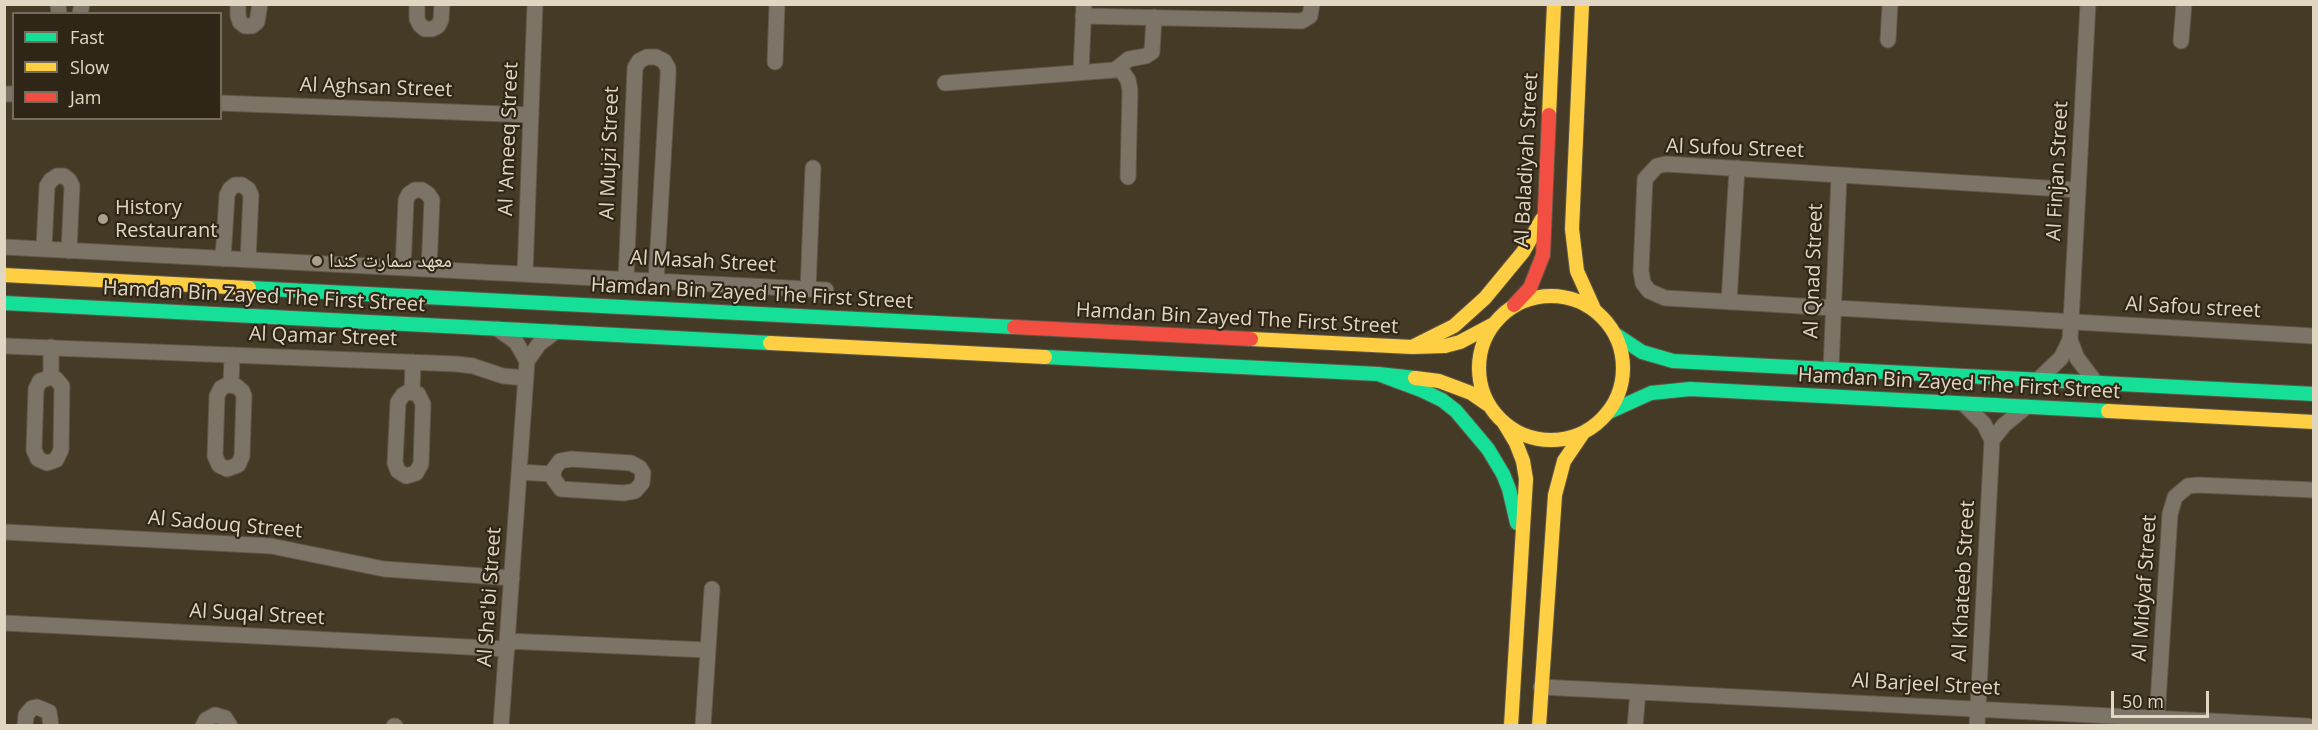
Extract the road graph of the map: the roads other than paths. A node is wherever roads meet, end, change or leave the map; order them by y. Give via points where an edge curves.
1 (238, 4) edge
2 (260, 4) edge
3 (417, 4) edge
4 (442, 4) edge
5 (535, 4) edge
6 (777, 4) edge
7 (1312, 4) edge
8 (1554, 4) edge
9 (1582, 4) edge
10 (1890, 4) edge
11 (2088, 4) edge
12 (2184, 4) edge
13 (1084, 10) edge
14 (1196, 11) edge
15 (1154, 17) junction
16 (1888, 39) dead end
17 (2181, 41) dead end
18 (775, 62) dead end
19 (1120, 68) junction
20 (1081, 72) junction
21 (945, 83) dead end
22 (222, 103) edge
23 (531, 115) junction
24 (813, 168) dead end
25 (1737, 168) junction
26 (1839, 175) junction
27 (1128, 177) dead end
28 (2078, 189) junction
29 (1545, 214) junction
30 (4, 247) edge
31 (44, 249) junction
32 (69, 251) junction
33 (223, 259) junction
34 (248, 260) junction
35 (403, 268) junction
36 (429, 269) junction
37 (525, 274) junction
38 (4, 275) edge
39 (579, 277) junction
40 (596, 278) junction
41 (626, 279) junction
42 (656, 281) junction
43 (808, 289) junction
44 (826, 290) dead end
45 (1729, 302) junction
46 (4, 303) edge
47 (562, 304) junction
48 (612, 306) junction
49 (1512, 307) junction
50 (1834, 308) junction
51 (1595, 311) junction
52 (2071, 321) junction
53 (1492, 325) junction
54 (498, 329) junction
55 (555, 332) junction
56 (1615, 334) junction
57 (2313, 336) edge
58 (2070, 340) junction
59 (4, 346) edge
60 (51, 347) junction
61 (1412, 347) junction
62 (232, 355) junction
63 (527, 361) junction
64 (413, 362) junction
65 (1831, 369) junction
66 (1378, 374) junction
67 (51, 377) junction
68 (526, 378) junction
69 (2038, 380) junction
70 (2096, 383) junction
71 (231, 385) junction
72 (412, 392) junction
73 (2313, 394) edge
74 (1487, 404) junction
75 (1965, 405) junction
76 (2026, 407) junction
77 (1607, 413) junction
78 (2313, 422) edge
79 (1504, 423) junction
80 (1583, 433) junction
81 (1992, 440) junction
82 (520, 472) junction
83 (552, 474) junction
84 (2313, 490) edge
85 (4, 532) edge
86 (1523, 551) junction
87 (512, 578) junction
88 (712, 589) dead end
89 (4, 623) edge
90 (507, 645) junction
91 (708, 650) junction
92 (1541, 687) junction
93 (1638, 692) junction
94 (1978, 709) junction
95 (2157, 718) junction
96 (2135, 721) edge
97 (25, 726) edge
98 (51, 726) edge
99 (203, 726) edge
100 (230, 726) edge
101 (501, 726) edge
102 (703, 726) edge
103 (1511, 726) edge
104 (1539, 726) edge
105 (1635, 726) edge
106 (1977, 726) edge
107 (2308, 726) edge

1 - 2 street via 240,22 245,26 258,22
3 - 4 street via 417,19 425,29 438,26
5 - 23 street, Al 'Ameeq Street
6 - 18 street
7 - 14 street via 1310,16 1302,21
8 - 29 main road, Al Baladiyah Street
9 - 51 main road via 1572,229 1577,271
10 - 16 street
11 - 28 street, Al Finjan Street
12 - 17 street
13 - 15 street
13 - 20 street
14 - 15 street
15 - 19 street via 1152,52 1129,59
19 - 20 street
19 - 27 street via 1130,90
20 - 21 street
22 - 23 street, Al Aghsan Street
23 - 37 street, Al 'Ameeq Street
24 - 43 street
25 - 26 street, Al Sufou Street
25 - 45 street
25 - 45 street, Al Sufou Street via 1666,164 1657,166 1645,179 1641,271 1644,284 1649,291 1665,298
26 - 28 street, Al Sufou Street
26 - 50 street, Al Qnad Street
28 - 52 street, Al Finjan Street
29 - 49 main road, Al Baladiyah Street via 1538,272 1530,288
29 - 61 main road via 1523,252 1485,298 1454,326
30 - 31 street, Al Masah Street
31 - 32 street, Al Masah Street
31 - 32 street via 47,186 51,180 64,177 72,186
32 - 33 street, Al Masah Street
33 - 34 street, Al Masah Street
33 - 34 street via 227,195 235,185 242,185 250,195
34 - 35 street, Al Masah Street
35 - 36 street, Al Masah Street
35 - 36 street via 406,200 415,190 422,190 432,200
36 - 37 street, Al Masah Street
37 - 39 street, Al Masah Street
38 - 47 main road, Hamdan Bin Zayed The First Street
39 - 40 street, Al Masah Street
39 - 47 street via 574,293
40 - 41 street, Al Masah Street
40 - 48 street via 601,295
41 - 42 street, Al Masah Street
41 - 42 street, Al Mujzi Street via 635,68 639,61 656,57 664,61 668,77
42 - 43 street, Al Masah Street
43 - 44 street, Al Masah Street
45 - 50 street, Al Sufou Street
46 - 54 main road, Hamdan Bin Zayed The First Street
47 - 48 main road, Hamdan Bin Zayed The First Street
48 - 61 main road, Hamdan Bin Zayed The First Street
49 - 51 main road via 1532,298 1554,296 1576,300
49 - 53 main road
50 - 52 street, Al Sufou Street
50 - 65 street, Al Qnad Street
51 - 56 main road
52 - 57 street, Al Safou street
52 - 58 street, Al Finjan Street
53 - 61 main road, Hamdan Bin Zayed The First Street via 1452,344
53 - 74 main road via 1479,355 1478,372
54 - 55 main road, Hamdan Bin Zayed The First Street
54 - 63 street via 516,342
55 - 63 street via 539,344
55 - 66 main road, Hamdan Bin Zayed The First Street
56 - 65 main road, Hamdan Bin Zayed The First Street via 1642,352 1673,361
56 - 77 main road via 1622,358 1622,383
58 - 69 street via 2061,358
58 - 70 street, Al Finjan Street via 2077,358
59 - 60 street, Al Qamar Street
60 - 62 street, Al Qamar Street
60 - 67 street
62 - 64 street, Al Qamar Street
62 - 71 street, Al Qamar Street
63 - 68 street, Al Sha'bi Street
64 - 68 street, Al Qamar Street via 466,365
64 - 72 street, Al Qamar Street
65 - 69 main road, Hamdan Bin Zayed The First Street
66 - 74 main road, Hamdan Bin Zayed The First Street via 1439,381 1471,393
66 - 86 main road via 1442,400 1477,435 1506,482
67 - 67 street via 40,381 36,389 34,450 38,459 47,463 56,460 61,450 62,386
68 - 82 street, Al Sha'bi Street
69 - 70 main road, Hamdan Bin Zayed The First Street
70 - 73 main road, Hamdan Bin Zayed The First Street
71 - 71 street via 221,388 217,396 215,456 219,465 227,469 238,465 242,456 244,396 240,388
72 - 72 street, Al Qamar Street via 398,402 395,463 406,476 416,473 421,464 423,404 418,394
74 - 79 main road
75 - 76 main road, Hamdan Bin Zayed The First Street
75 - 77 main road, Hamdan Bin Zayed The First Street via 1690,389 1651,393
75 - 81 street via 1984,424
76 - 78 main road, Hamdan Bin Zayed The First Street
76 - 81 street via 2004,424
77 - 80 main road
79 - 80 main road via 1521,435 1542,440 1563,440
79 - 86 main road via 1516,443 1527,479
80 - 92 main road via 1564,461 1555,495
81 - 94 street, Al Khateeb Street
82 - 83 street
82 - 87 street, Al Sha'bi Street
83 - 83 street via 554,483 565,491 630,492 639,488 643,478 636,465 604,461 565,460 556,465
84 - 95 street, Al Midyaf Street via 2198,484 2188,486 2175,497 2170,514
85 - 87 street, Al Sadouq Street via 271,546 384,569
86 - 103 main road
87 - 90 street, Al Sha'bi Street
88 - 91 street
89 - 90 street, Al Suqal Street
90 - 91 street, Al Suqal Street
90 - 101 street, Al Sha'bi Street
91 - 102 street
92 - 93 street, Al Barjeel Street
92 - 104 main road
93 - 94 street, Al Barjeel Street
93 - 105 street
94 - 96 street, Al Barjeel Street
94 - 106 street, Al Khateeb Street
95 - 96 street, Al Barjeel Street
95 - 107 street, Al Barjeel Street
97 - 98 street via 26,715 37,707 49,712
99 - 100 street via 215,715 225,718

